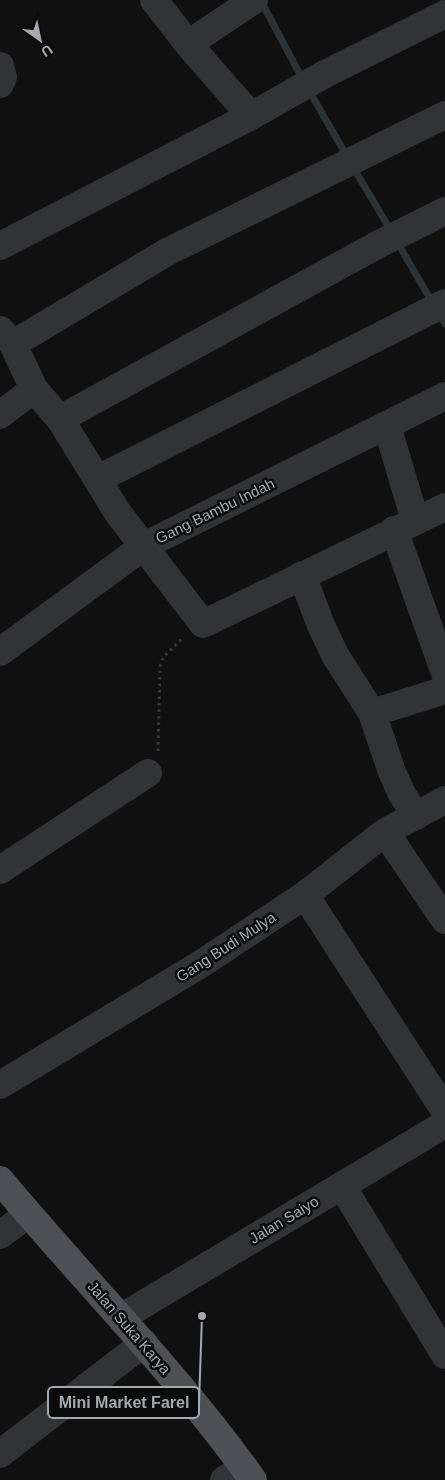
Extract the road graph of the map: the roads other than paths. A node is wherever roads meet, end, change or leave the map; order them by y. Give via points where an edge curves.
1 (154, 0) edge
2 (246, 4) edge
3 (445, 14) edge
4 (188, 44) junction
5 (0, 66) edge
6 (0, 84) edge
7 (445, 115) edge
8 (252, 116) junction
9 (445, 211) edge
10 (0, 246) edge
11 (445, 303) edge
12 (6, 337) edge
13 (34, 389) junction
14 (445, 396) edge
15 (0, 415) edge
16 (60, 419) junction
17 (387, 426) junction
18 (98, 479) junction
19 (445, 507) edge
20 (405, 525) junction
21 (144, 546) junction
22 (302, 575) junction
23 (0, 652) edge
24 (445, 673) edge
25 (445, 690) edge
26 (372, 713) junction
27 (148, 774) road end
28 (445, 800) edge
29 (416, 816) junction
30 (385, 832) junction
31 (0, 870) edge
32 (306, 895) junction
33 (445, 920) edge
34 (0, 1084) edge
35 (445, 1112) edge
36 (445, 1124) edge
37 (0, 1180) edge
38 (342, 1186) junction
39 (27, 1215) junction
40 (0, 1235) edge
41 (122, 1316) junction
42 (438, 1325) edge
43 (144, 1343) junction
44 (445, 1355) edge
45 (0, 1454) edge
46 (240, 1476) edge

1 - 4 street
2 - 4 street
3 - 8 street via 325,74
4 - 8 street
5 - 6 street via 3,77
7 - 12 street via 167,252
8 - 10 street
9 - 16 street
11 - 18 street
12 - 13 street
13 - 15 street
13 - 16 street
14 - 17 street, Gang Bambu Indah
16 - 18 street
17 - 20 street
17 - 21 street, Gang Bambu Indah
18 - 21 street via 118,513
19 - 20 street
20 - 22 street
20 - 24 street
21 - 22 street via 203,624
21 - 23 street, Gang Bambu Indah
22 - 26 street via 335,655
25 - 26 street
26 - 29 street via 392,772
27 - 31 street
28 - 29 street, Gang Budi Mulya
29 - 30 street, Gang Budi Mulya
30 - 32 street, Gang Budi Mulya
30 - 33 street
32 - 34 street, Gang Budi Mulya via 201,964
32 - 35 street
36 - 38 street, Jalan Saiyo
37 - 39 main road, Jalan Suka Karya
38 - 41 street, Jalan Saiyo
38 - 42 street
39 - 40 street
39 - 41 main road, Jalan Suka Karya
41 - 43 main road, Jalan Suka Karya
42 - 44 street
43 - 45 street
43 - 46 main road, Jalan Suka Karya

